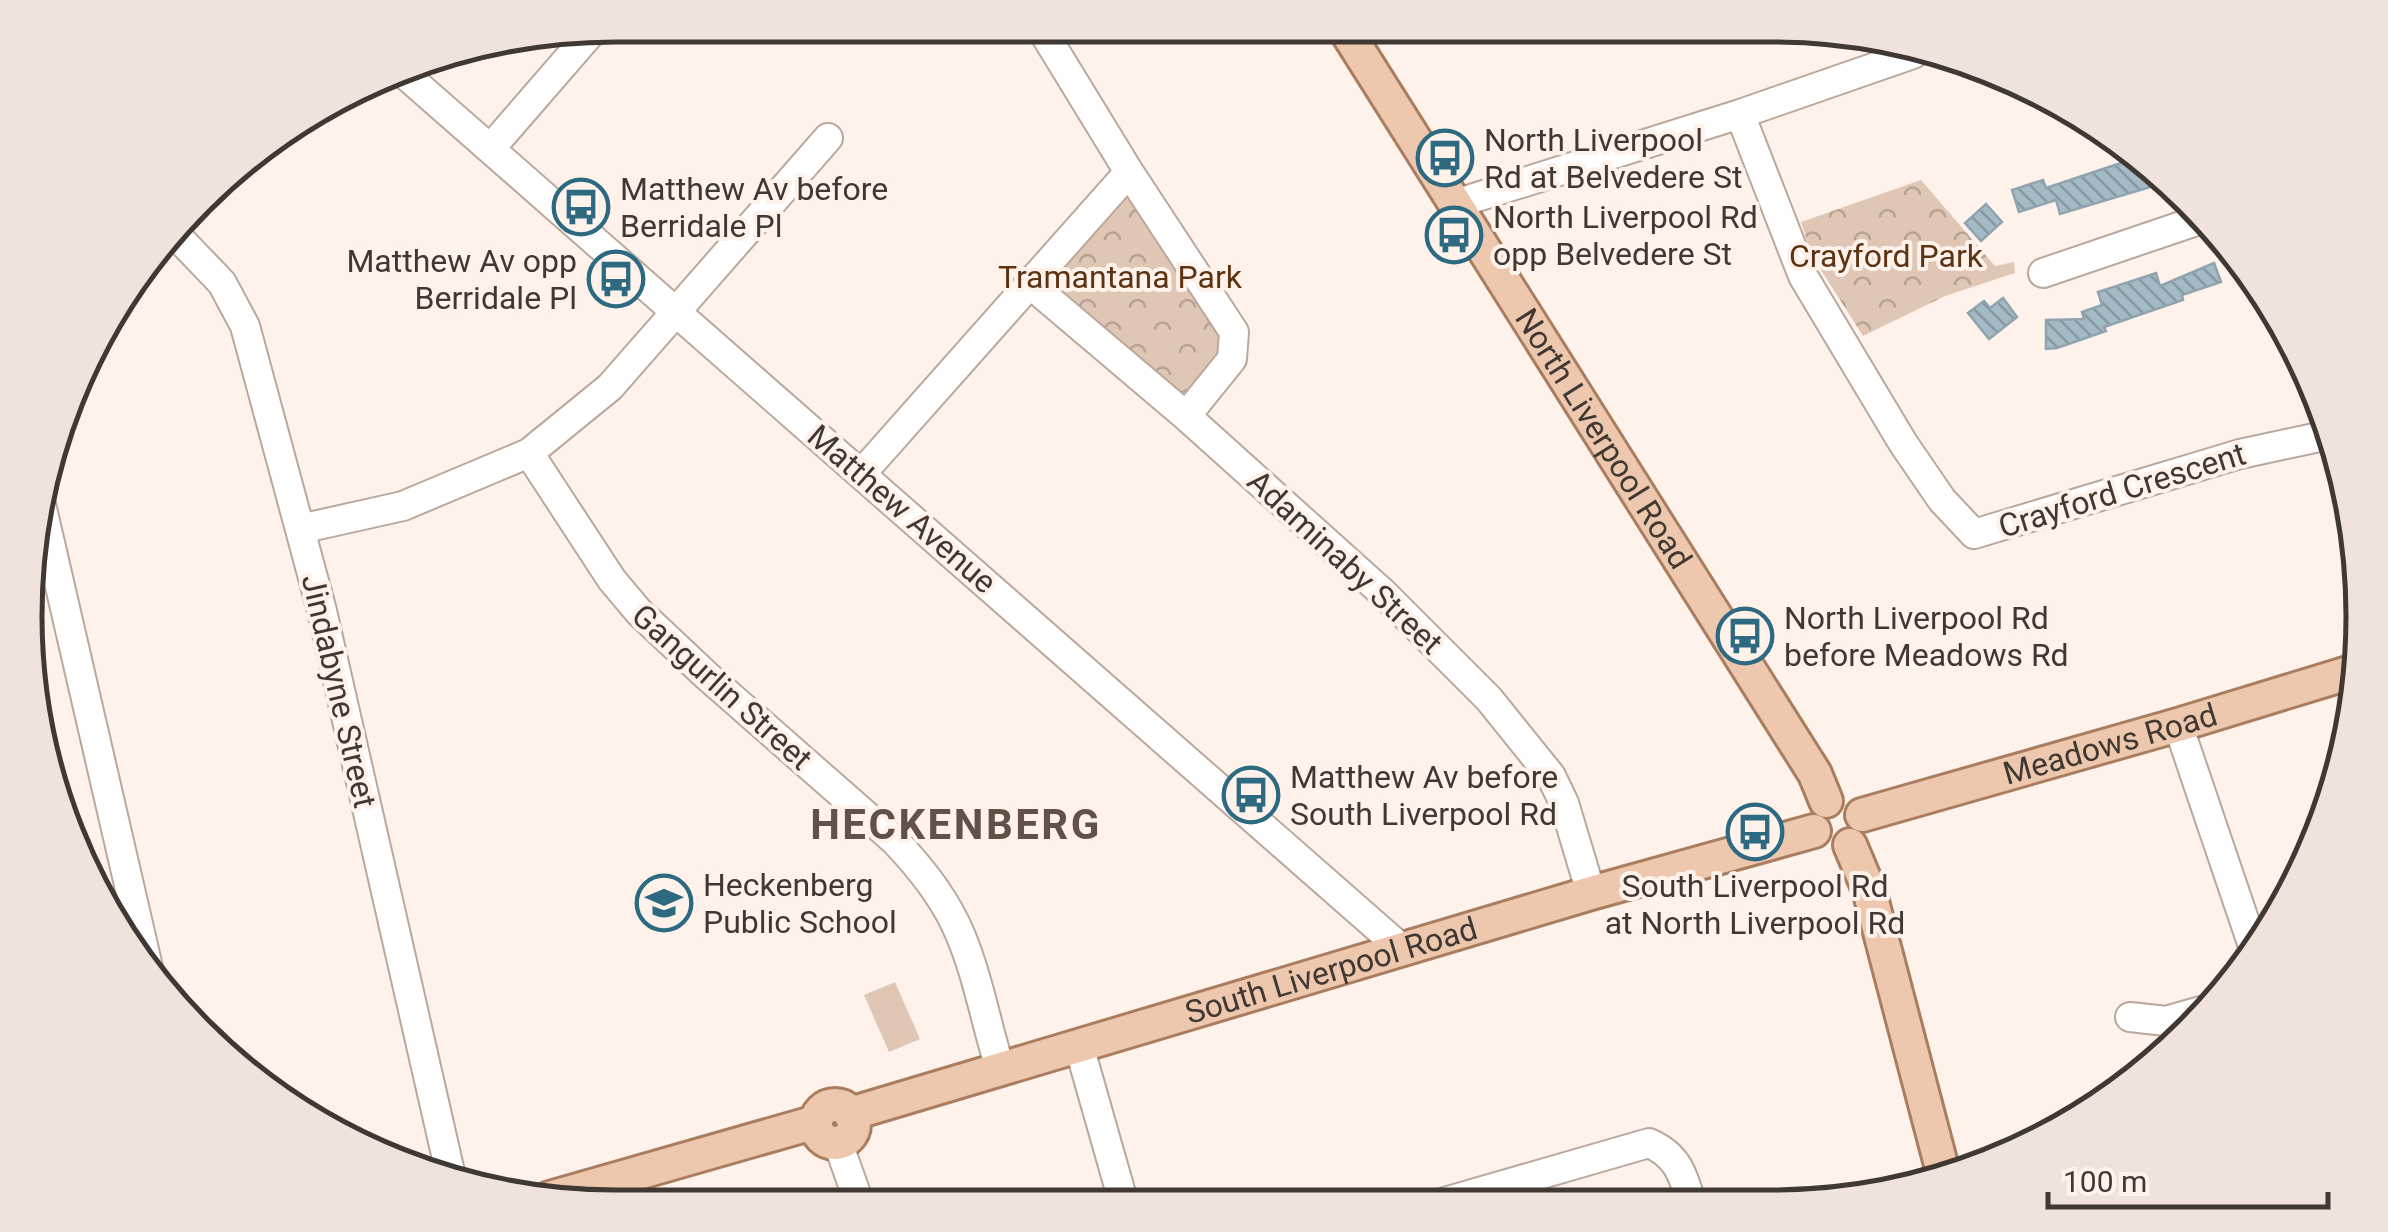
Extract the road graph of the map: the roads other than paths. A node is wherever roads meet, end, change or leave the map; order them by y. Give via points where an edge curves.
1 (1049, 42) edge
2 (1353, 42) edge
3 (581, 44) edge
4 (1901, 58) edge
5 (412, 80) edge
6 (1740, 114) junction
7 (828, 138) dead end
8 (490, 149) junction
9 (1129, 172) junction
10 (1454, 204) junction
11 (2190, 223) edge
12 (182, 241) edge
13 (2044, 272) dead end
14 (1029, 283) junction
15 (676, 312) junction
16 (1186, 416) junction
17 (2317, 438) edge
18 (528, 453) junction
19 (862, 473) junction
20 (300, 529) junction
21 (48, 535) edge
22 (2342, 675) edge
23 (2178, 725) junction
24 (1820, 816) junction
25 (1856, 830) junction
26 (1590, 893) junction
27 (2249, 935) edge
28 (141, 938) edge
29 (1402, 949) junction
30 (2184, 1016) edge
31 (2130, 1017) dead end
32 (1078, 1046) junction
33 (1000, 1068) junction
34 (835, 1126) junction
35 (448, 1164) edge
36 (1941, 1164) edge
37 (588, 1189) edge
38 (855, 1190) edge
39 (1120, 1190) edge
40 (1485, 1190) edge
41 (1688, 1190) edge

1 - 9 street
2 - 10 main road, North Liverpool Road
3 - 8 street
4 - 6 street
5 - 8 street, Matthew Avenue
6 - 10 street
6 - 17 street, Crayford Crescent via 1803,276 1904,443 1974,534
7 - 15 street
8 - 15 street, Matthew Avenue
9 - 14 street
9 - 16 street via 1234,332 1232,359
10 - 24 main road, North Liverpool Road via 1814,774
11 - 13 street
12 - 20 street, Jindabyne Street via 222,283 245,326
14 - 16 street, Adaminaby Street
14 - 19 street
15 - 18 street via 610,388
15 - 19 street, Matthew Avenue
16 - 26 street, Adaminaby Street via 1428,635 1519,734 1564,803
18 - 20 street via 403,506
18 - 33 street, Gangurlin Street via 632,604 920,867 961,936
19 - 29 street, Matthew Avenue
20 - 35 street, Jindabyne Street
21 - 28 street
22 - 23 main road, Meadows Road
23 - 25 main road, Meadows Road
23 - 27 street
24 - 25 main road via 1840,798 1848,800
24 - 25 main road via 1822,843 1830,848
24 - 26 main road, South Liverpool Road
25 - 36 main road
26 - 29 main road, South Liverpool Road
29 - 32 main road, South Liverpool Road
30 - 31 street
32 - 33 main road, South Liverpool Road
32 - 39 street
33 - 34 main road, South Liverpool Road
34 - 37 main road, South Liverpool Road
34 - 38 street
40 - 41 street via 1649,1142 1667,1151

